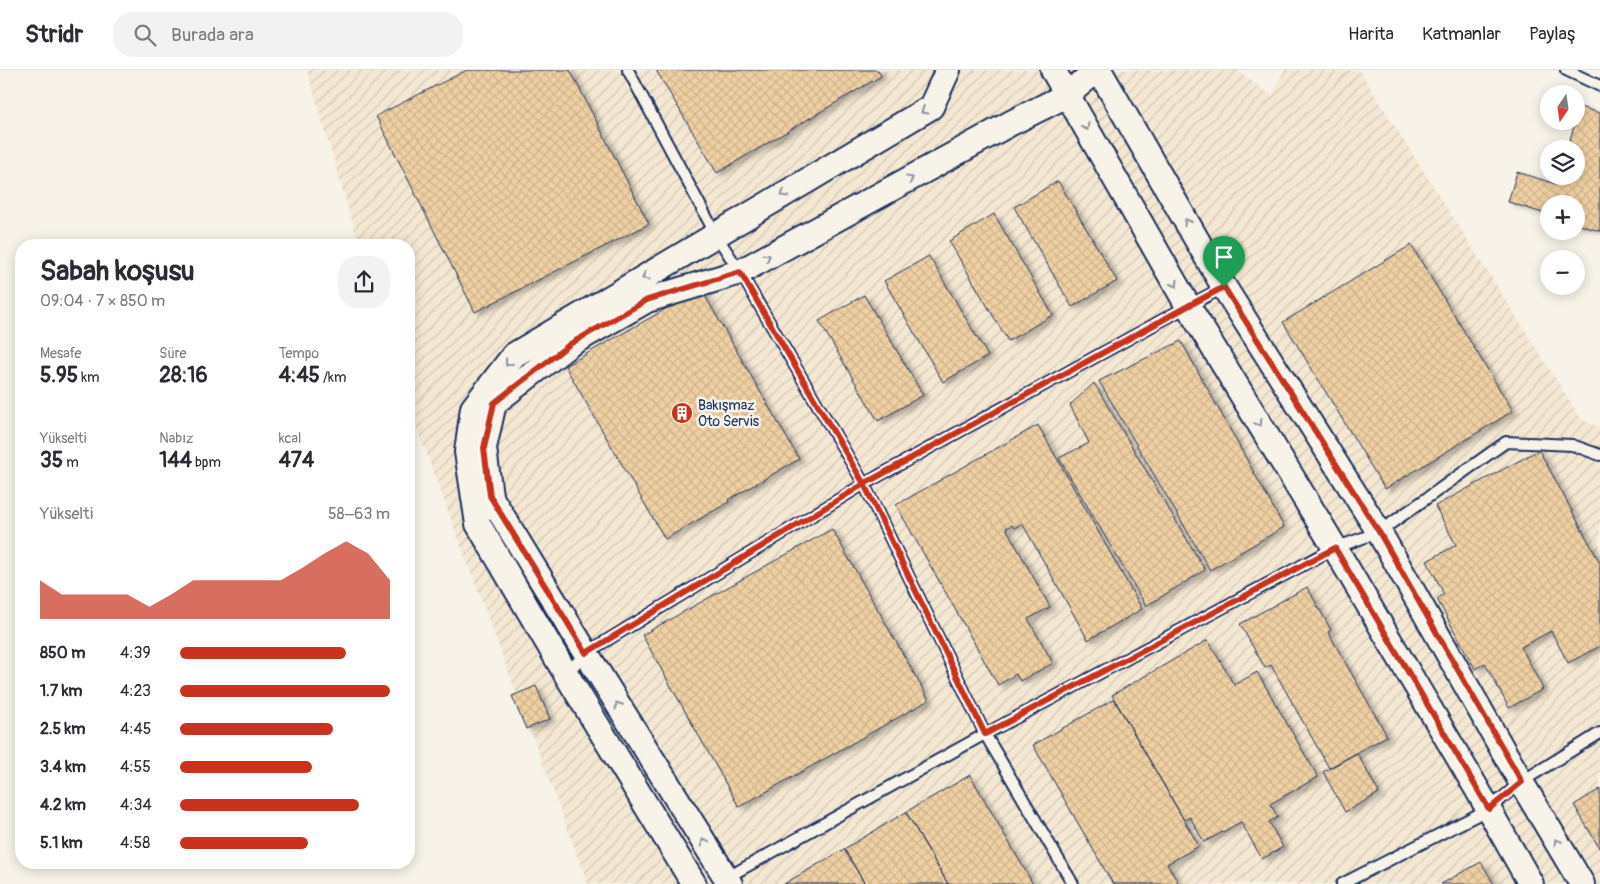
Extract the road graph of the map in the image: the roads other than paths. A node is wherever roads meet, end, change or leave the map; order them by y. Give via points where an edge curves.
1 (628, 70) edge
2 (948, 70) edge
3 (1052, 70) edge
4 (1098, 70) edge
5 (1566, 70) edge
6 (1600, 86) edge
7 (1068, 95) junction
8 (716, 235) junction
9 (740, 272) junction
10 (1224, 287) junction
11 (1188, 306) junction
12 (1600, 455) edge
13 (864, 484) junction
14 (1379, 532) junction
15 (1335, 548) junction
16 (586, 653) junction
17 (566, 674) junction
18 (1600, 733) edge
19 (985, 734) junction
20 (1522, 782) junction
21 (1489, 809) junction
22 (727, 882) edge
23 (694, 884) edge
24 (1073, 884) edge
25 (1342, 884) edge
26 (1531, 884) edge
27 (1582, 884) edge

1 - 8 lane
2 -> 8 street via 931,107
3 - 7 street
4 - 7 street
10 -> 4 street
5 - 6 lane
9 -> 7 street
7 -> 11 street
8 - 9 lane
8 -> 17 street via 514,355 473,408 467,452 478,524
9 - 13 lane
9 - 16 street via 647,300 570,344 494,403 484,448 490,496
10 - 11 lane
10 - 14 street
11 - 13 lane
11 -> 15 street
12 - 14 lane via 1572,445 1506,442
13 - 16 lane
13 - 19 lane
14 - 15 lane
14 - 20 street
15 - 19 lane
15 - 21 street
16 - 17 lane
22 -> 16 street
17 - 23 street
18 - 20 lane
19 - 22 lane
19 - 24 lane
20 - 21 lane
27 -> 20 street
21 - 25 lane
21 - 26 street

